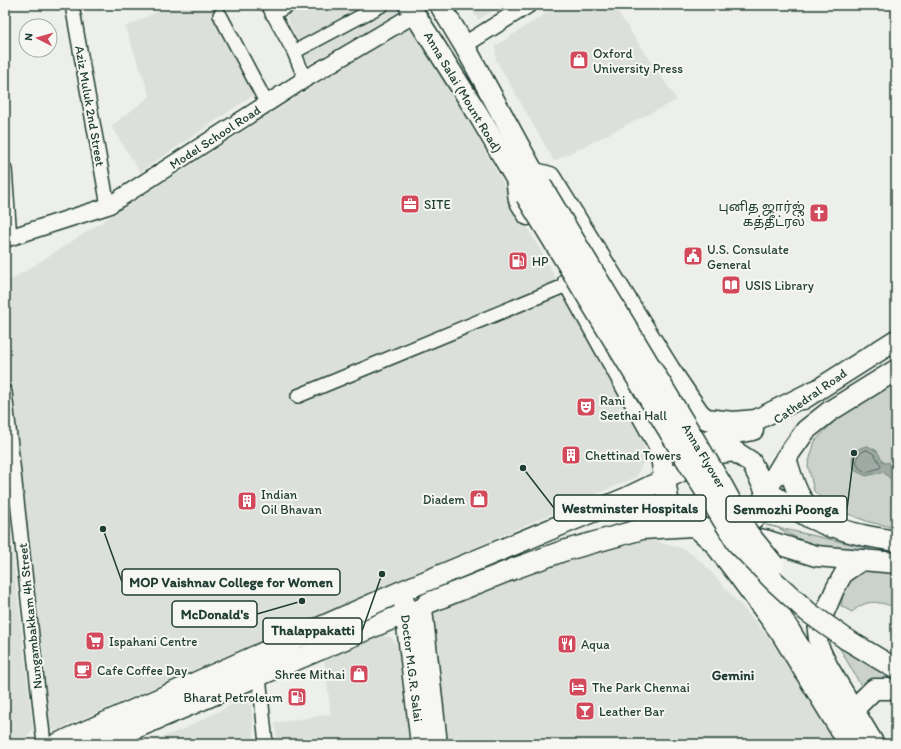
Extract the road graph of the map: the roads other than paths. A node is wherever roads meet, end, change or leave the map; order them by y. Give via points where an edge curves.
1 (72, 5) edge
2 (289, 5) edge
3 (382, 5) edge
4 (440, 5) edge
5 (528, 5) edge
6 (270, 9) edge
7 (412, 9) edge
8 (220, 15) dead end
9 (464, 45) junction
10 (294, 52) junction
11 (305, 79) junction
12 (267, 104) junction
13 (5, 169) edge
14 (529, 183) junction
15 (108, 206) junction
16 (8, 238) edge
17 (569, 284) junction
18 (896, 340) edge
19 (896, 370) edge
20 (814, 391) junction
21 (5, 392) edge
22 (298, 396) dead end
23 (6, 408) edge
24 (706, 419) junction
25 (660, 452) junction
26 (786, 458) junction
27 (664, 480) junction
28 (645, 489) junction
29 (766, 491) junction
30 (692, 526) junction
31 (831, 526) junction
32 (734, 539) junction
33 (896, 542) edge
34 (865, 559) junction
35 (896, 563) edge
36 (402, 591) junction
37 (414, 611) junction
38 (895, 660) edge
39 (259, 676) junction
40 (896, 690) edge
41 (855, 708) junction
42 (134, 710) junction
43 (152, 721) junction
44 (44, 744) edge
45 (57, 744) edge
46 (98, 744) edge
47 (266, 744) edge
48 (421, 744) edge
49 (437, 744) edge
50 (849, 744) edge
51 (862, 744) edge
52 (875, 744) edge

1 - 15 street, Aziz Muluk 2nd Street
2 - 6 street
3 - 10 street
4 - 9 main road, Anna Salai (Mount Road)
5 - 9 street
6 - 10 street
7 - 11 street, Model School Road
7 - 14 main road, Anna Salai (Mount Road) via 478,114
8 - 12 street
9 - 14 main road, Anna Salai (Mount Road)
10 - 11 street
11 - 12 street, Model School Road
12 - 15 street, Model School Road
13 - 16 street
14 - 17 main road via 519,200
14 - 24 main road via 550,177 670,370 698,413
14 - 32 main road, Anna Flyover, bridge
14 - 38 main road, Anna Flyover, bridge via 715,474 748,533 777,569 812,603
15 - 16 street, Model School Road
17 - 22 street
17 - 25 main road
18 - 20 main road, Cathedral Road
19 - 26 main road, Cathedral Road via 830,411 806,430
20 - 24 main road via 756,420 733,422
20 - 25 main road, Cathedral Road via 772,424 746,433 719,436
21 - 23 street, Nungambakkam 4h Street
23 - 44 street, Nungambakkam 4h Street
24 - 25 main road
25 - 27 main road
25 - 28 main road
26 - 29 main road, Cathedral Road
26 - 31 main road via 801,498
27 - 28 main road
27 - 29 main road via 719,453 734,451 751,462
27 - 30 main road via 669,504
28 - 36 main road
29 - 31 main road via 810,518
29 - 32 main road, Cathedral Road via 759,514
30 - 32 main road
30 - 37 main road via 642,529 568,550 513,569
30 - 50 main road via 713,542 781,633
31 - 33 main road
32 - 34 main road via 764,540 816,556
32 - 38 main road, Anna Flyover, bridge via 808,612 846,639
32 - 51 main road, Anna Flyover, bridge
34 - 35 main road
34 - 41 main road via 844,573 818,631 819,646 829,667
36 - 37 main road, Doctor M.G.R. Salai
36 - 42 main road
37 - 39 main road
37 - 48 main road, Doctor M.G.R. Salai
37 - 49 main road, Doctor M.G.R. Salai
39 - 43 main road
39 - 47 street
40 - 41 main road via 874,689
41 - 52 main road
42 - 43 main road
42 - 45 main road
43 - 46 main road

